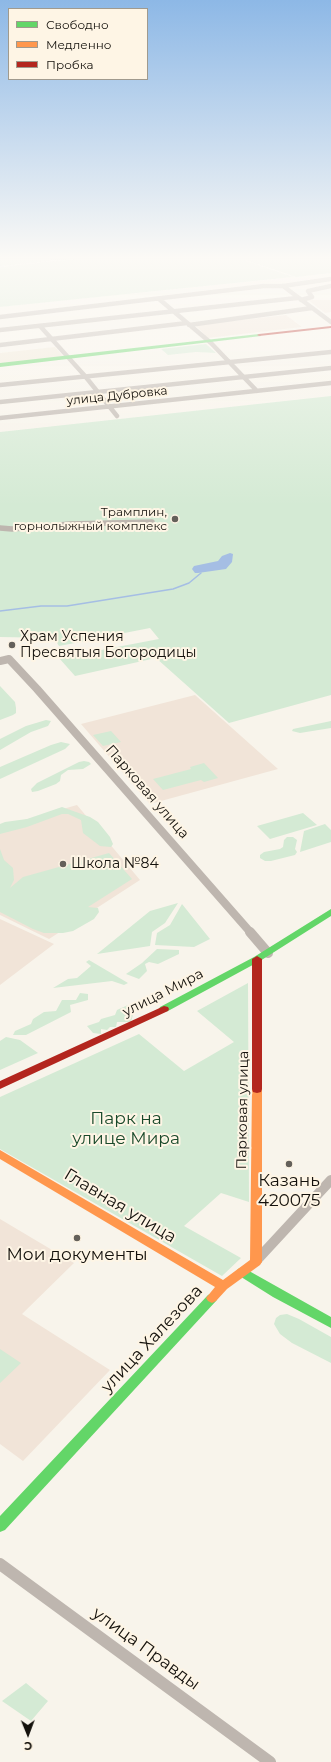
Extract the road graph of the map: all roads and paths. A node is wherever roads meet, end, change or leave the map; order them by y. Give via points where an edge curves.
1 (33, 341) edge
2 (54, 341) edge
3 (207, 341) edge
4 (209, 341) edge
5 (0, 345) edge
6 (331, 352) edge
7 (67, 358) junction
8 (230, 362) junction
9 (0, 365) edge
10 (331, 368) edge
11 (85, 376) junction
12 (245, 377) junction
13 (331, 383) edge
14 (0, 385) edge
15 (257, 391) junction
16 (97, 392) junction
17 (0, 402) edge
18 (109, 408) junction
19 (116, 416) dead end
20 (0, 418) edge
21 (152, 522) dead end
22 (0, 528) edge
23 (0, 661) edge
24 (331, 912) edge
25 (268, 953) junction
26 (257, 959) junction
27 (0, 1085) edge
28 (0, 1154) edge
29 (331, 1180) edge
30 (256, 1262) junction
31 (242, 1272) junction
32 (223, 1286) junction
33 (331, 1323) edge
34 (0, 1526) edge
35 (0, 1564) edge
36 (270, 1762) edge

1 - 5 street
2 - 7 street
3 - 7 street
4 - 8 street
6 - 8 street
7 - 9 street
7 - 11 street
8 - 11 street
8 - 12 street
10 - 12 street
11 - 14 street
11 - 16 street
12 - 15 street
12 - 16 street
13 - 15 street, улица Дубровка
15 - 18 street, улица Дубровка
16 - 17 street
16 - 18 street
18 - 19 street
18 - 20 street, улица Дубровка
21 - 22 street
23 - 25 street, Парковая улица via 9,659 37,689
24 - 25 street, улица Мира
25 - 26 street, улица Мира
26 - 27 street, улица Мира via 134,1024
26 - 30 street, Парковая улица
28 - 32 street, Главная улица
29 - 30 street, улица Халезова
30 - 31 street, улица Халезова
31 - 32 street, улица Халезова
31 - 33 street
32 - 34 street, улица Халезова
35 - 36 street, улица Правды

